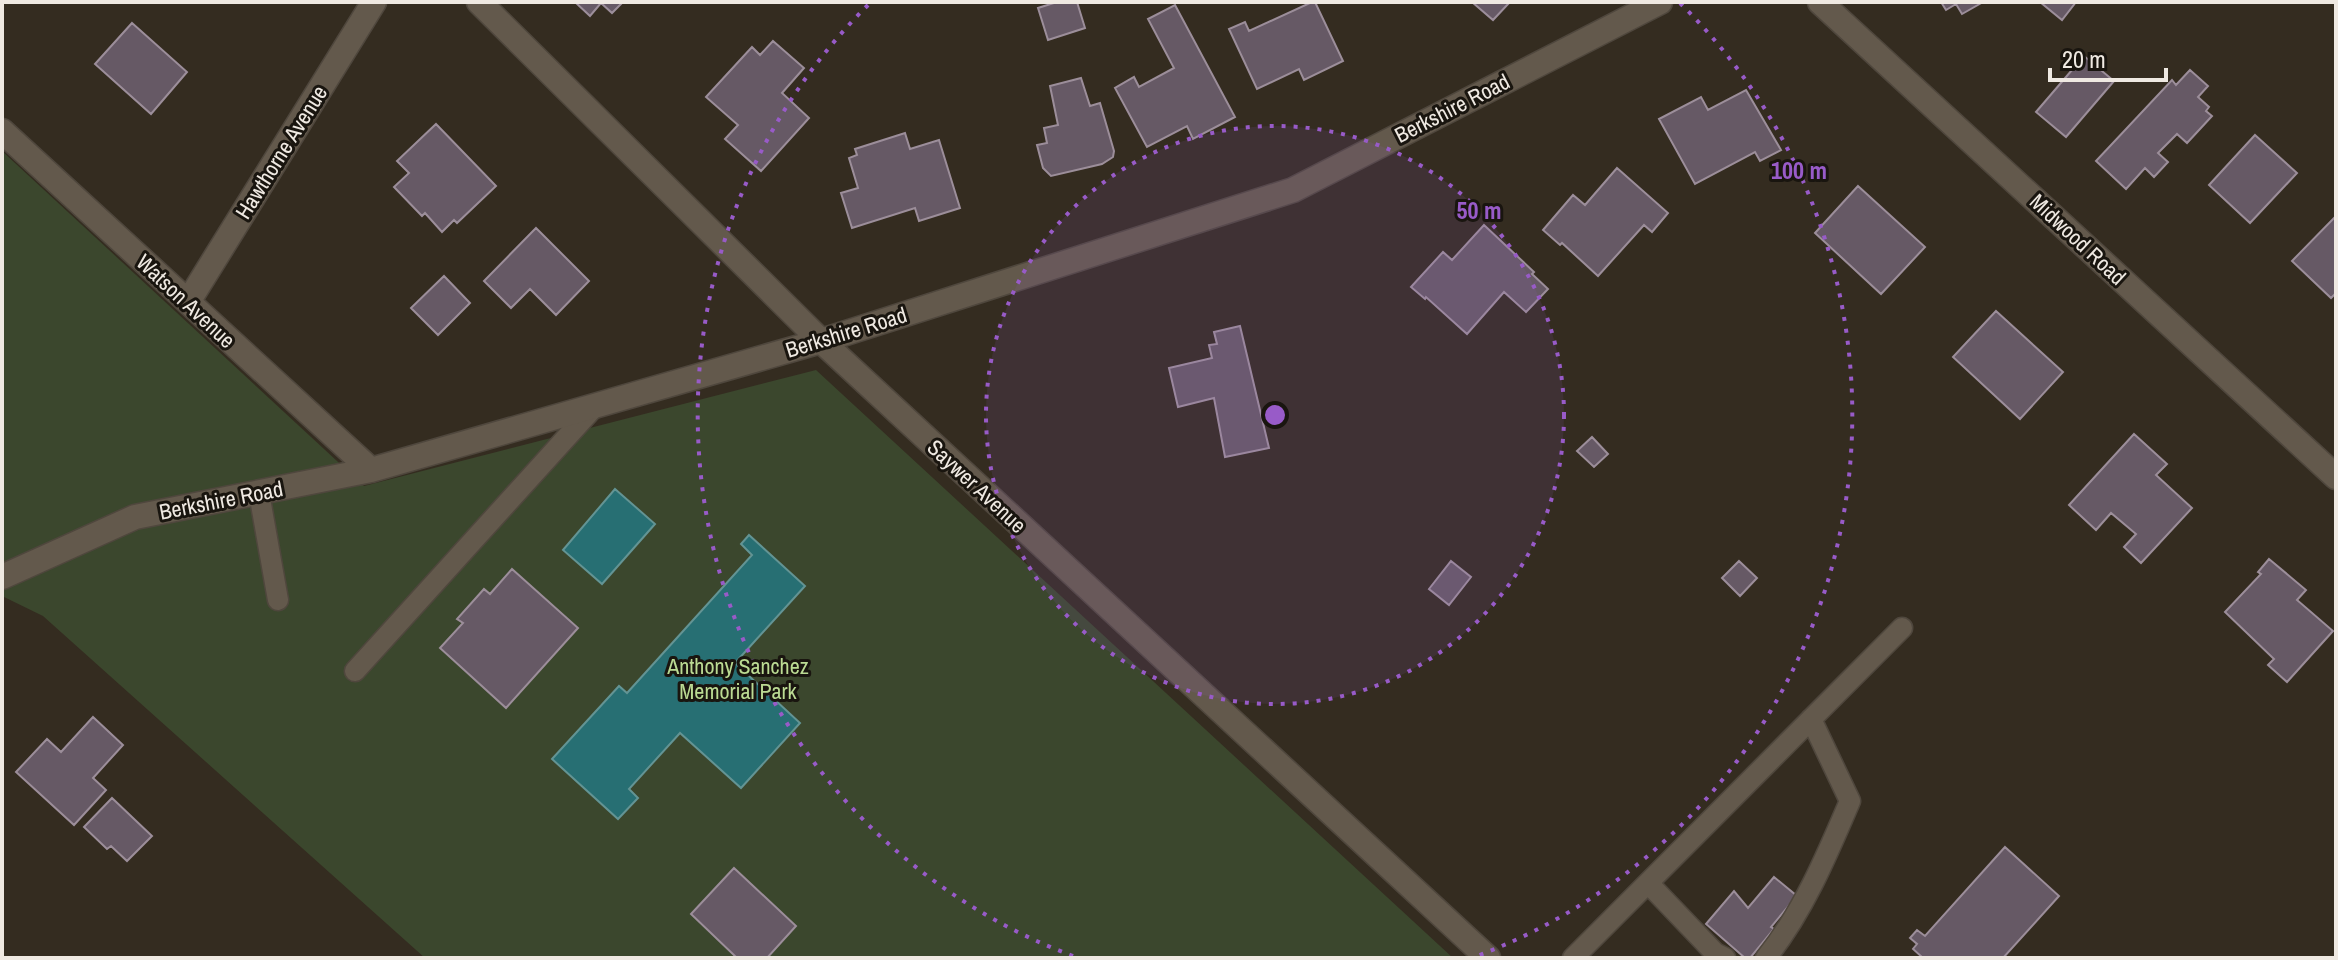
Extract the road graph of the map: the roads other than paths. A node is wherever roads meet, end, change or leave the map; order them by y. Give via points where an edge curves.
1 (374, 2) edge
2 (479, 2) edge
3 (1660, 2) edge
4 (1820, 2) edge
5 (2, 131) edge
6 (188, 302) junction
7 (821, 341) junction
8 (595, 406) junction
9 (371, 470) junction
10 (2336, 477) edge
11 (259, 493) junction
12 (2, 577) edge
13 (278, 600) dead end
14 (1902, 628) dead end
15 (355, 671) dead end
16 (1811, 719) junction
17 (1648, 883) junction
18 (1488, 958) edge
19 (1573, 958) edge
20 (1725, 958) edge
21 (1766, 958) edge

1 - 6 street, Hawthorne Avenue
2 - 7 street, Saywer Avenue
3 - 7 street, Berkshire Road via 1293,190
4 - 10 street, Midwood Road
5 - 6 street, Watson Avenue
6 - 9 street, Watson Avenue
7 - 8 street, Berkshire Road
7 - 18 street, Saywer Avenue
8 - 9 street, Berkshire Road
8 - 15 lane
9 - 11 street, Berkshire Road
11 - 12 street, Berkshire Road via 135,517
11 - 13 lane
14 - 16 lane
16 - 17 lane
16 - 21 lane via 1850,801 1825,859
17 - 19 lane
17 - 20 lane

